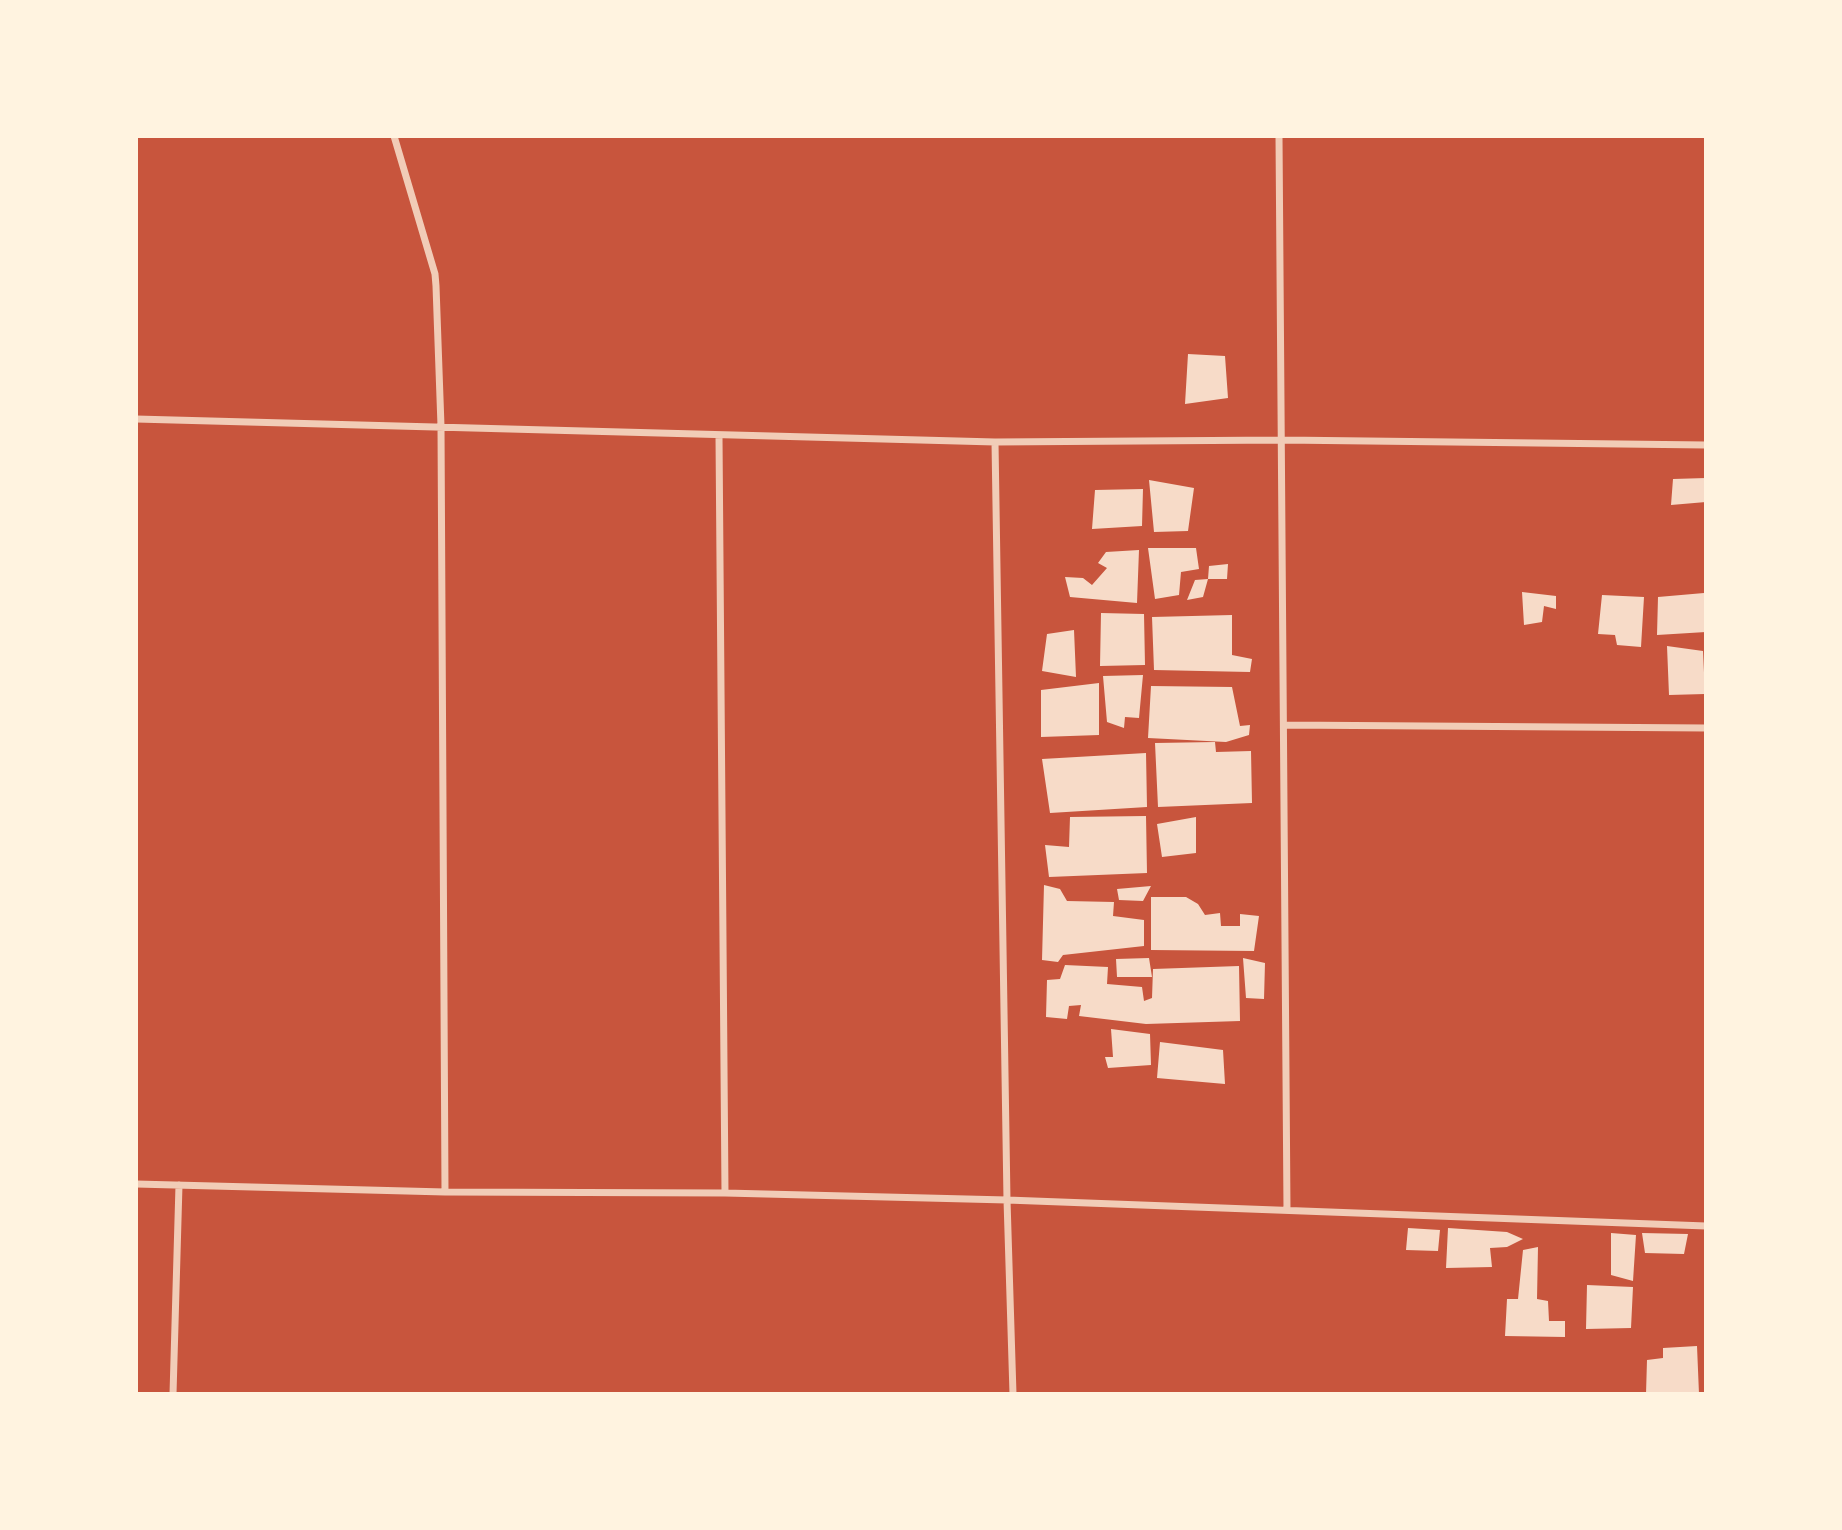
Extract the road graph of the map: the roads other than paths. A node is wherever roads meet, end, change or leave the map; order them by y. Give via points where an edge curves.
1 (394, 136) edge
2 (1279, 136) edge
3 (136, 419) edge
4 (441, 426) junction
5 (719, 436) junction
6 (1283, 440) junction
7 (995, 442) junction
8 (1706, 445) edge
9 (1284, 725) junction
10 (1706, 728) edge
11 (136, 1184) edge
12 (179, 1185) junction
13 (444, 1192) junction
14 (725, 1194) junction
15 (1007, 1200) junction
16 (1287, 1209) junction
17 (1706, 1226) edge
18 (173, 1394) edge
19 (1013, 1394) edge

1 - 4 street via 435,274
2 - 6 street
3 - 4 street
4 - 5 street
4 - 13 street
5 - 7 street
5 - 14 street
6 - 7 street
6 - 8 street
6 - 9 street
7 - 15 street
9 - 10 street
9 - 16 street
11 - 12 street
12 - 13 street
12 - 18 street
13 - 14 street
14 - 15 street
15 - 16 street
15 - 19 street
16 - 17 street

